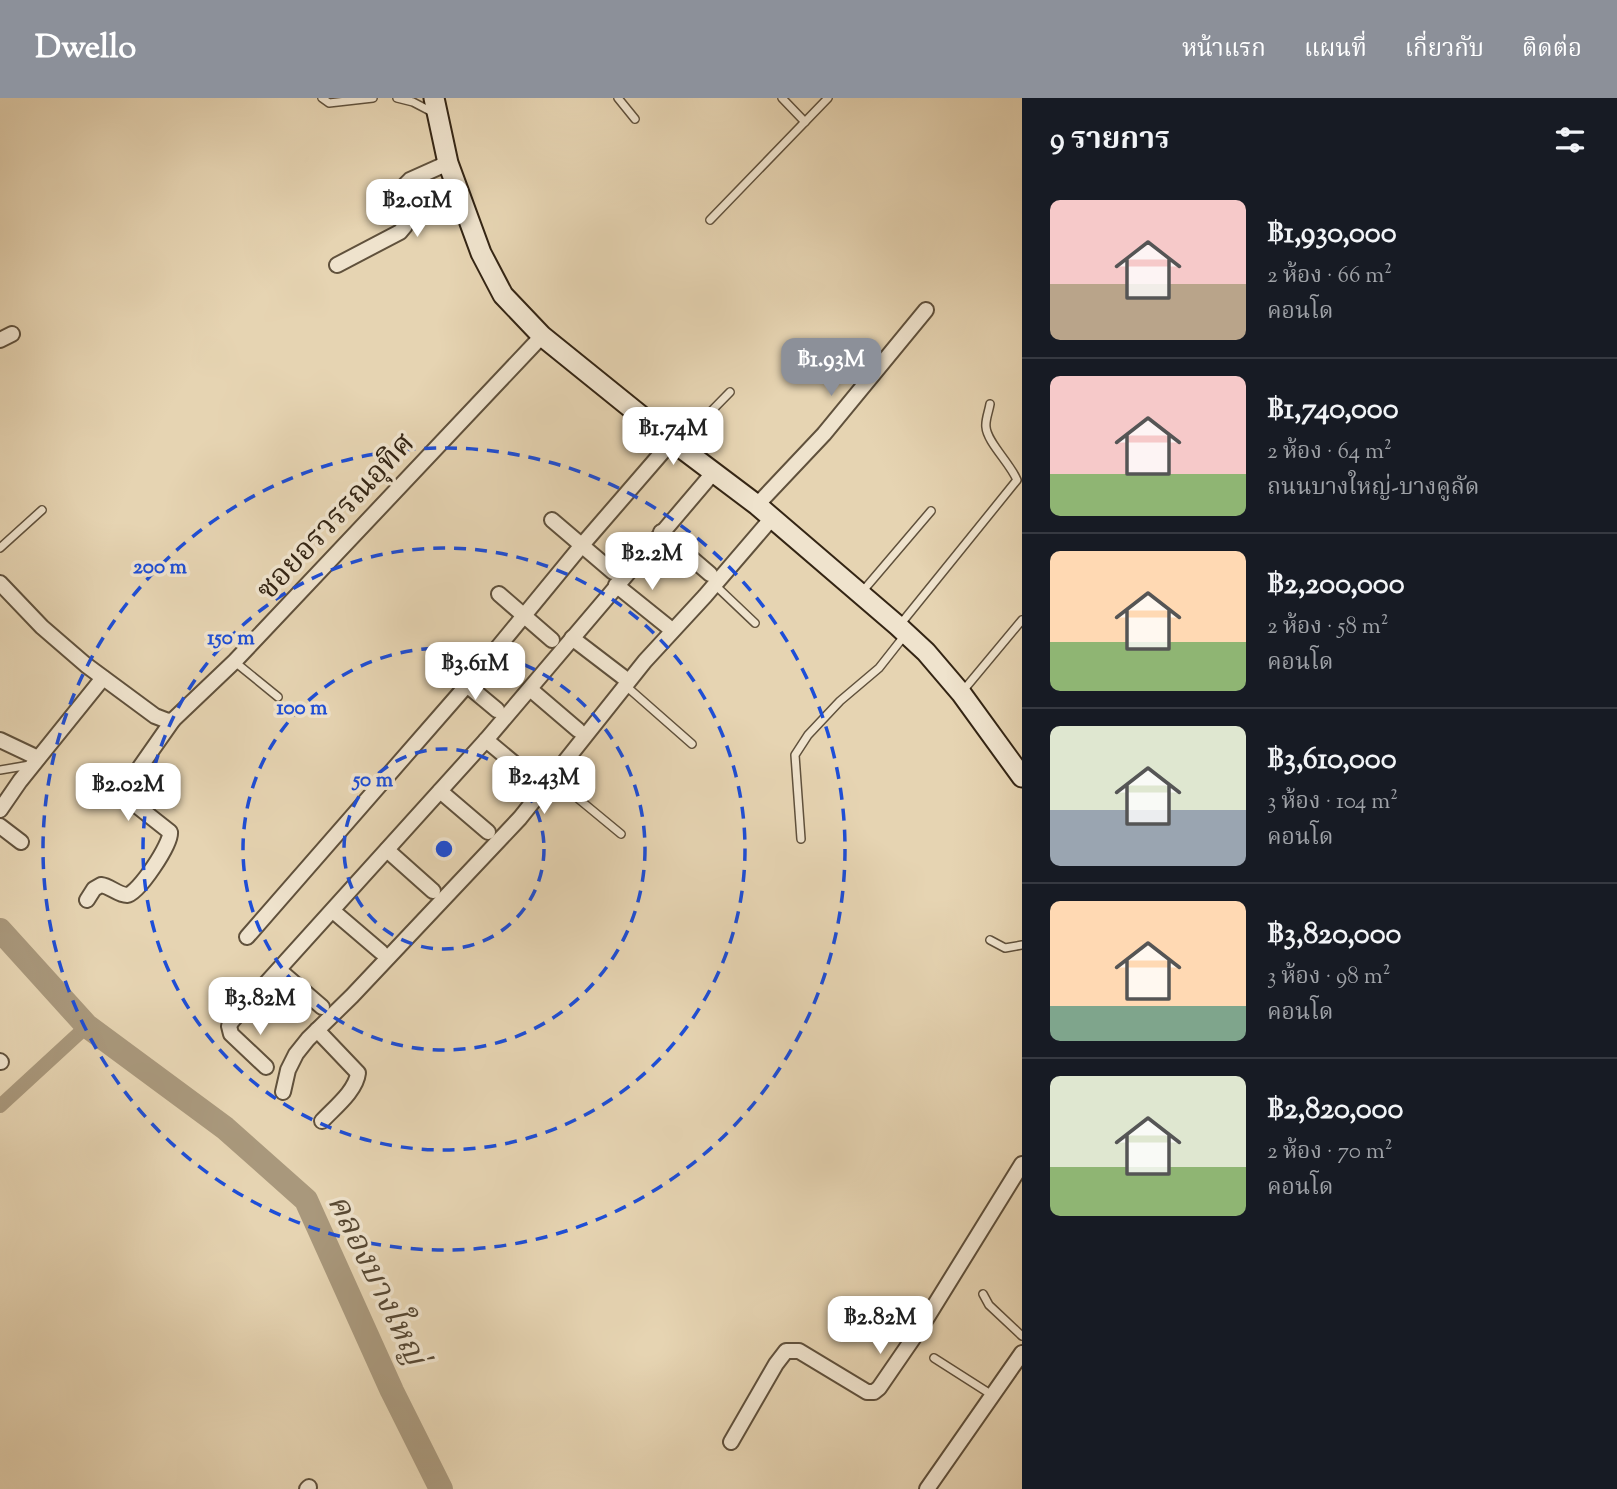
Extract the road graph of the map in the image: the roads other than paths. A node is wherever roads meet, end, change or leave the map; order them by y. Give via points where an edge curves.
1 (322, 98) edge
2 (373, 98) edge
3 (397, 98) edge
4 (618, 98) edge
5 (782, 98) edge
6 (828, 98) edge
7 (437, 105) edge
8 (635, 119) dead end
9 (805, 122) junction
10 (448, 163) junction
11 (710, 220) dead end
12 (337, 265) dead end
13 (926, 310) dead end
14 (542, 336) junction
15 (730, 392) dead end
16 (990, 404) dead end
17 (675, 443) junction
18 (713, 472) junction
19 (757, 505) junction
20 (42, 510) dead end
21 (931, 511) dead end
22 (772, 518) junction
23 (552, 520) dead end
24 (661, 532) junction
25 (582, 545) junction
26 (0, 548) edge
27 (614, 579) junction
28 (712, 579) junction
29 (0, 583) edge
30 (862, 593) junction
31 (499, 594) dead end
32 (523, 615) junction
33 (1022, 620) edge
34 (755, 623) dead end
35 (667, 626) dead end
36 (902, 630) junction
37 (572, 638) junction
38 (552, 640) dead end
39 (234, 661) junction
40 (103, 678) junction
41 (624, 681) junction
42 (467, 685) junction
43 (530, 689) junction
44 (961, 693) junction
45 (278, 697) dead end
46 (497, 710) dead end
47 (173, 720) junction
48 (578, 730) dead end
49 (0, 740) edge
50 (486, 740) junction
51 (692, 744) dead end
52 (36, 761) junction
53 (0, 769) edge
54 (552, 777) junction
55 (1022, 777) edge
56 (533, 779) dead end
57 (440, 791) junction
58 (0, 810) edge
59 (0, 826) edge
60 (488, 832) dead end
61 (621, 834) dead end
62 (801, 839) dead end
63 (21, 842) dead end
64 (387, 850) junction
65 (433, 891) dead end
66 (87, 900) dead end
67 (333, 911) junction
68 (247, 937) dead end
69 (990, 940) dead end
70 (1022, 945) edge
71 (381, 952) dead end
72 (279, 970) junction
73 (322, 1007) dead end
74 (317, 1030) junction
75 (266, 1067) dead end
76 (283, 1092) dead end
77 (322, 1121) dead end
78 (1022, 1164) edge
79 (983, 1294) dead end
80 (1022, 1336) edge
81 (1022, 1353) edge
82 (934, 1358) dead end
83 (992, 1395) junction
84 (731, 1442) dead end
85 (927, 1489) edge

1 - 2 lane via 329,103
3 - 7 lane
4 - 8 lane
5 - 9 lane
6 - 9 lane
7 - 10 street
9 - 11 lane
10 - 12 street via 405,186 405,226 400,232
10 - 14 street via 491,275 503,295
13 - 19 street
14 - 17 street
14 - 39 street, ซอยอรวรรณอุทิศ
15 - 17 lane
16 - 36 lane via 986,427 991,442 1017,480
17 - 18 street
17 - 25 street
18 - 19 street
18 - 24 street
19 - 22 street
20 - 26 lane
21 - 30 lane
22 - 28 street
22 - 30 street
23 - 25 street
24 - 27 street
24 - 28 street
25 - 27 street
25 - 32 street
27 - 35 street
27 - 37 street
28 - 34 lane
28 - 41 street via 646,661
29 - 40 street
30 - 36 street
31 - 32 street
32 - 38 street
32 - 42 street
33 - 44 lane
36 - 44 street
36 - 62 lane via 878,668 840,701 795,755
37 - 41 street
37 - 43 street
39 - 45 lane
39 - 47 street, ซอยอรวรรณอุทิศ
40 - 47 street via 155,716
40 - 52 street
41 - 51 lane
41 - 54 street
42 - 46 street
42 - 68 street
43 - 48 street
43 - 50 street
44 - 55 street
47 - 66 street, ซอยอรวรรณอุทิศ via 124,790 171,838 135,891 124,895 101,885
49 - 52 street
50 - 56 street
50 - 57 street
52 - 53 lane
52 - 58 street
54 - 61 lane
54 - 74 street via 496,844
57 - 60 street
57 - 64 street
59 - 63 street
64 - 65 street
64 - 67 street
67 - 71 street
67 - 72 street
69 - 70 lane via 1005,948
72 - 73 street
72 - 75 street via 229,1026 231,1034
74 - 76 street via 296,1054
74 - 77 street via 358,1073 352,1089
78 - 84 street via 879,1388 867,1392 799,1351 786,1351
79 - 80 lane
81 - 83 street
82 - 83 lane
83 - 85 street

